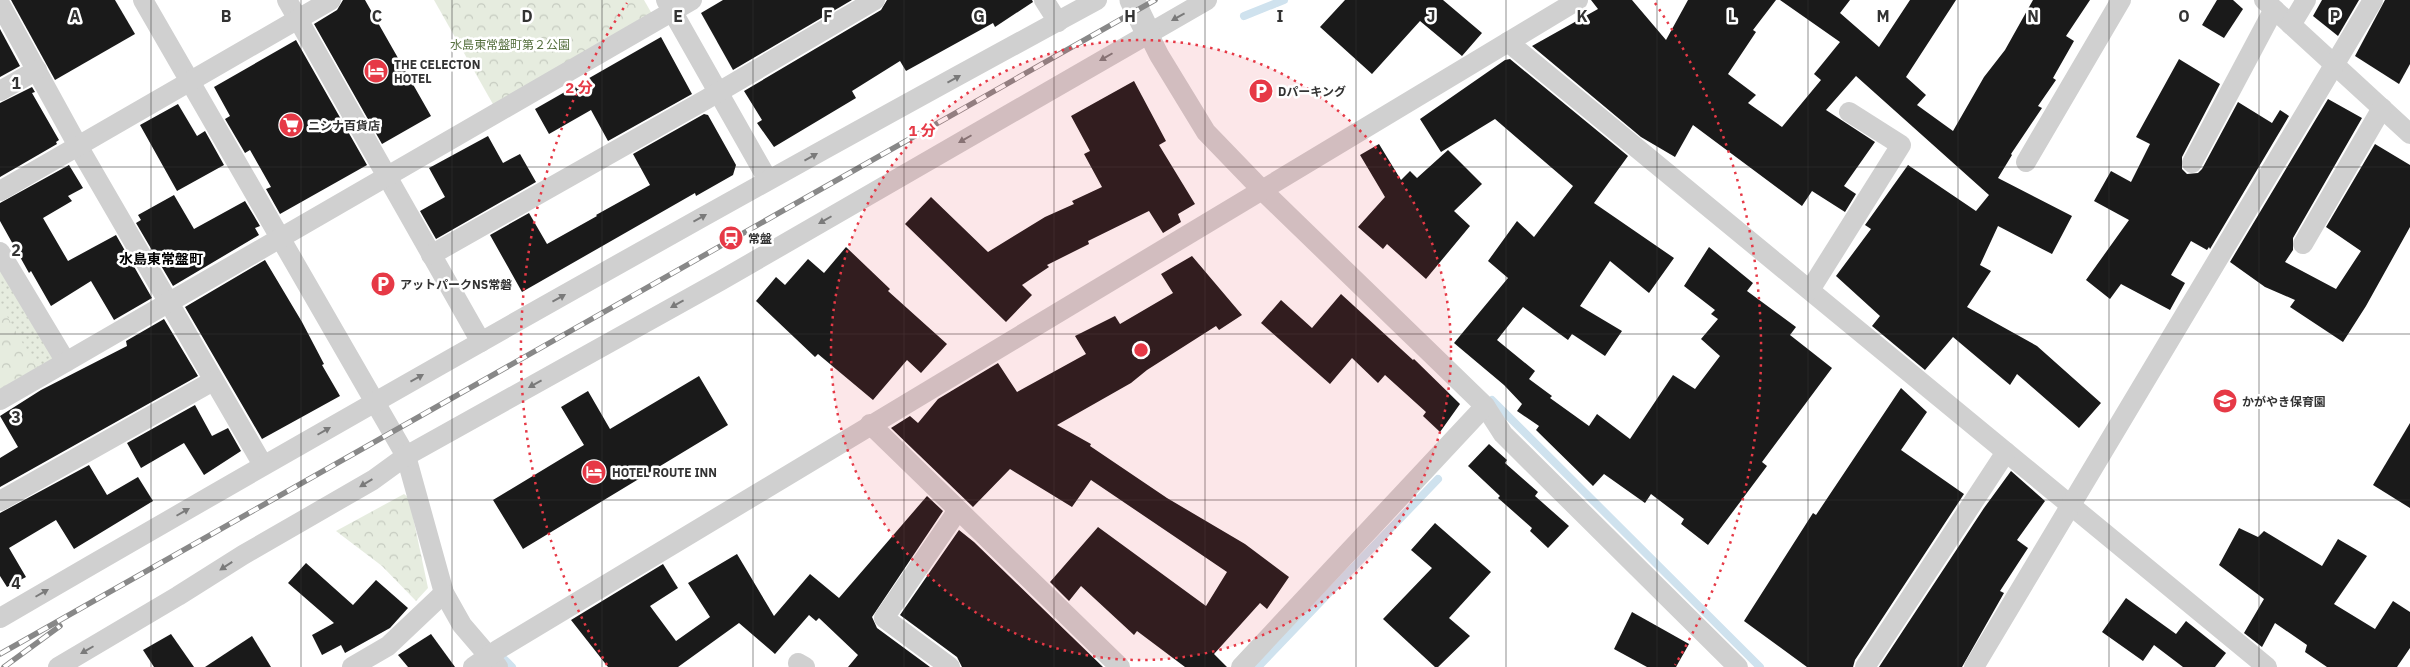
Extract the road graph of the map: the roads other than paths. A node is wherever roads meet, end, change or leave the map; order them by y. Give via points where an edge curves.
1 (143, 0) edge
2 (287, 0) edge
3 (331, 0) edge
4 (692, 0) edge
5 (875, 0) edge
6 (1044, 0) edge
7 (1098, 0) edge
8 (1132, 0) edge
9 (1207, 0) edge
10 (1578, 0) edge
11 (2121, 0) edge
12 (2306, 0) edge
13 (2373, 0) edge
14 (0, 4) edge
15 (2269, 4) edge
16 (669, 6) edge
17 (298, 19) junction
18 (1058, 22) junction
19 (2291, 25) junction
20 (1148, 33) junction
21 (1508, 42) junction
22 (2334, 64) junction
23 (37, 70) junction
24 (189, 82) junction
25 (0, 91) edge
26 (718, 91) junction
27 (2382, 108) junction
28 (1848, 112) dead end
29 (2410, 134) edge
30 (78, 146) junction
31 (2026, 162) dead end
32 (2192, 163) dead end
33 (387, 176) junction
34 (768, 180) junction
35 (0, 191) edge
36 (1263, 192) junction
37 (279, 238) junction
38 (2304, 244) dead end
39 (0, 252) edge
40 (432, 255) junction
41 (1810, 290) junction
42 (169, 302) junction
43 (481, 342) junction
44 (66, 362) junction
45 (213, 381) junction
46 (0, 400) edge
47 (374, 402) junction
48 (1485, 406) junction
49 (870, 424) junction
50 (2006, 452) junction
51 (406, 456) junction
52 (263, 465) junction
53 (0, 501) edge
54 (2070, 505) junction
55 (958, 510) junction
56 (444, 593) junction
57 (0, 618) edge
58 (486, 664) edge
59 (58, 667) edge
60 (352, 667) edge
61 (950, 667) edge
62 (1120, 667) edge
63 (1241, 667) edge
64 (1738, 667) edge
65 (1865, 667) edge
66 (1974, 667) edge
67 (2267, 667) edge

1 - 24 street
2 - 17 street
3 - 17 street
4 - 16 street
5 - 26 street
6 - 18 street
7 - 18 street
8 - 20 street
9 -> 20 street
10 - 21 street
11 - 31 street
12 - 19 street
13 - 22 street
14 - 23 street
15 - 19 street
15 - 32 street
16 - 26 street
16 - 33 street
17 - 24 street
17 - 33 street
34 -> 18 street
19 - 22 street
20 - 36 street via 1206,132
20 -> 51 street via 720,281
21 - 36 street
21 - 41 street
22 - 27 street
22 - 54 street
23 - 25 street
23 - 30 street
24 - 30 street
24 - 37 street
26 - 34 street
26 - 40 street
27 - 29 street
27 - 38 street
28 - 41 street via 1901,144
30 - 35 street
30 - 42 street
33 - 37 street
33 - 40 street
43 -> 34 street
36 - 48 street
36 - 49 street
37 - 42 street
37 - 47 street
39 - 44 street
40 - 43 street
41 - 50 street
42 - 44 street
42 - 45 street
47 -> 43 street
44 - 46 street
45 - 52 street
45 - 53 street
47 - 51 street
52 -> 47 street
48 - 63 street
48 - 64 street via 1503,434
49 - 55 street
49 - 58 street
50 - 54 street
50 - 65 street
51 - 56 street
51 -> 59 street via 373,480
57 -> 52 street
54 - 66 street
54 - 67 street
55 - 61 street via 884,618
55 - 62 street
56 - 58 street
56 - 60 street via 388,646

